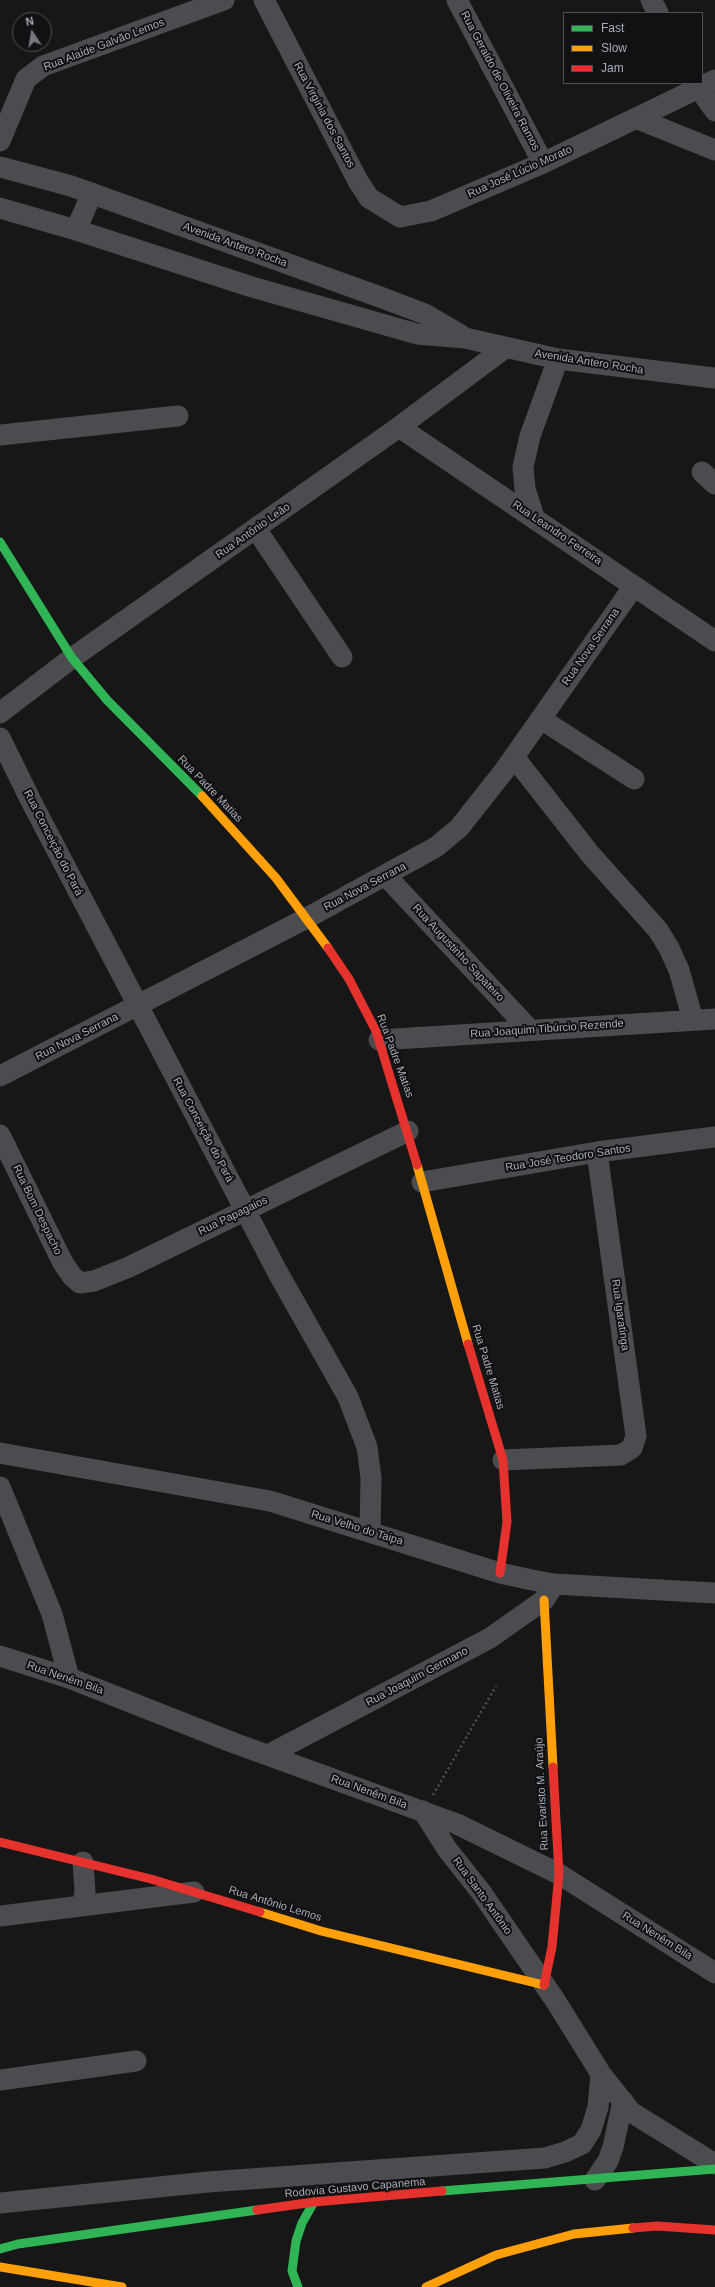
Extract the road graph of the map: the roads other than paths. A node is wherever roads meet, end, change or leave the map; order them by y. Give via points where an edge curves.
1 (224, 0) edge
2 (264, 0) edge
3 (457, 0) edge
4 (651, 0) edge
5 (657, 12) edge
6 (703, 84) edge
7 (715, 111) edge
8 (638, 119) junction
9 (0, 141) edge
10 (715, 150) edge
11 (542, 163) junction
12 (0, 167) edge
13 (92, 194) junction
14 (0, 208) edge
15 (400, 217) joint
16 (76, 230) junction
17 (465, 338) junction
18 (504, 348) junction
19 (558, 358) junction
20 (715, 378) edge
21 (178, 416) dead end
22 (399, 427) junction
23 (0, 435) edge
24 (534, 517) junction
25 (256, 529) junction
26 (0, 542) edge
27 (634, 586) junction
28 (714, 637) edge
29 (342, 657) dead end
30 (72, 658) junction
31 (0, 713) edge
32 (541, 719) junction
33 (0, 738) edge
34 (514, 757) junction
35 (634, 779) dead end
36 (386, 876) junction
37 (307, 918) junction
38 (138, 1006) junction
39 (715, 1018) edge
40 (693, 1020) junction
41 (530, 1030) junction
42 (379, 1040) junction
43 (0, 1076) edge
44 (408, 1131) junction
45 (0, 1135) edge
46 (715, 1137) edge
47 (596, 1152) junction
48 (422, 1182) junction
49 (245, 1210) junction
50 (62, 1263) joint
51 (0, 1453) edge
52 (503, 1460) junction
53 (0, 1487) edge
54 (370, 1532) junction
55 (500, 1573) junction
56 (549, 1592) junction
57 (715, 1593) edge
58 (0, 1656) edge
59 (69, 1678) junction
60 (268, 1755) junction
61 (423, 1811) junction
62 (0, 1842) edge
63 (83, 1862) junction
64 (559, 1874) junction
65 (194, 1892) junction
66 (83, 1906) junction
67 (0, 1916) edge
68 (711, 1968) edge
69 (545, 1985) junction
70 (136, 2061) dead end
71 (602, 2074) junction
72 (0, 2080) edge
73 (623, 2101) junction
74 (715, 2164) edge
75 (715, 2169) edge
76 (595, 2180) junction
77 (314, 2202) junction
78 (0, 2203) edge
79 (715, 2230) edge
80 (0, 2242) edge
81 (18, 2244) junction
82 (0, 2249) edge
83 (0, 2267) edge
84 (122, 2287) edge
85 (298, 2287) edge
86 (426, 2287) edge

1 - 9 street, Rua Alaíde Galvão Lemos via 44,66 26,79
2 - 15 street, Rua Virginia dos Santos via 358,181 369,198
3 - 11 street, Rua Geraldo de Oliveira Ramos
4 - 5 street
6 - 7 street, Rua José Lúcio Morato
6 - 8 street, Rua José Lúcio Morato
8 - 10 street
8 - 11 street, Rua José Lúcio Morato
11 - 15 street, Rua José Lúcio Morato via 431,211
12 - 13 street, Avenida Antero Rocha
13 - 16 street
13 - 17 street, Avenida Antero Rocha via 425,314
14 - 16 street, Avenida Antero Rocha
16 - 17 street, Avenida Antero Rocha via 252,287 417,334
17 - 18 street, Avenida Antero Rocha
18 - 19 street, Avenida Antero Rocha
18 - 22 street, Rua Antônio Leão
19 - 20 street, Avenida Antero Rocha
19 - 24 street via 530,436 523,467 525,489
21 - 23 street
22 - 24 street, Rua Leandro Ferreira
22 - 25 street, Rua Antônio Leão
24 - 27 street, Rua Leandro Ferreira
25 - 29 street
25 - 30 street, Rua Antônio Leão
26 - 30 street, Rua Padre Matias
27 - 28 street, Rua Leandro Ferreira
27 - 32 street, Rua Nova Serrana
30 - 31 street, Rua Antônio Leão
30 - 37 street, Rua Padre Matias via 107,700 221,817 276,878
32 - 34 street, Rua Nova Serrana
32 - 35 street
33 - 38 street, Rua Conceição do Pará
34 - 36 street, Rua Nova Serrana via 459,828 436,847
34 - 40 street via 590,854 658,930 679,970
36 - 37 street, Rua Nova Serrana
36 - 41 street, Rua Augustinho Sapateiro
37 - 38 street, Rua Nova Serrana
37 - 42 street, Rua Padre Matias via 349,979
38 - 43 street, Rua Nova Serrana
38 - 49 street, Rua Conceição do Pará
39 - 40 street, Rua Joaquim Tibúrcio Rezende
40 - 41 street, Rua Joaquim Tibúrcio Rezende
41 - 42 street, Rua Joaquim Tibúrcio Rezende
42 - 44 street, Rua Padre Matias
44 - 48 street, Rua Padre Matias
44 - 49 street, Rua Papagaios
45 - 50 street, Rua Bom Despacho
46 - 47 street, Rua José Teodoro Santos
47 - 48 street, Rua José Teodoro Santos
47 - 52 street, Rua Igaratinga via 636,1436 632,1448 621,1455 605,1458
48 - 52 street, Rua Padre Matias
49 - 50 street, Rua Papagaios via 94,1282 80,1283
49 - 54 street, Rua Conceição do Pará via 348,1397 367,1447 371,1478
51 - 54 street, Rua Velho do Taipa via 270,1501
52 - 55 street, Rua Padre Matias via 507,1522
53 - 59 street via 52,1614
54 - 55 street, Rua Velho do Taipa
55 - 56 street, Rua Velho do Taipa
56 - 57 street, Rua Velho do Taipa
56 - 60 street, Rua Joaquim Germano via 490,1638
56 - 64 street, Rua Evaristo M. Araújo
58 - 59 street, Rua Nenêm Bila
59 - 60 street, Rua Nenêm Bila
60 - 61 street, Rua Nenêm Bila
61 - 64 street, Rua Nenêm Bila via 457,1824
61 - 69 street, Rua Santo Antônio via 447,1849 481,1892
62 - 63 street, Rua Antônio Lemos
63 - 65 street, Rua Antônio Lemos
63 - 66 street
64 - 68 street, Rua Nenêm Bila
64 - 69 street, Rua Evaristo M. Araújo via 552,1947
65 - 66 street
65 - 69 street, Rua Antônio Lemos via 321,1931
66 - 67 street
69 - 71 street, Rua Santo Antônio
70 - 72 street
71 - 73 street, Rua Santo Antônio
71 - 78 street via 598,2107 591,2130 582,2144 545,2158 208,2182
73 - 74 street, Rua Santo Antônio via 632,2112
73 - 76 street via 613,2147 608,2161
75 - 76 street, Rodovia Gustavo Capanema
76 - 77 street, Rodovia Gustavo Capanema
77 - 81 street, Rodovia Gustavo Capanema
77 - 85 street via 302,2223 296,2241 292,2271
79 - 86 street via 657,2226 574,2234 496,2255
80 - 81 street
81 - 82 street, Rodovia Gustavo Capanema
83 - 84 street

